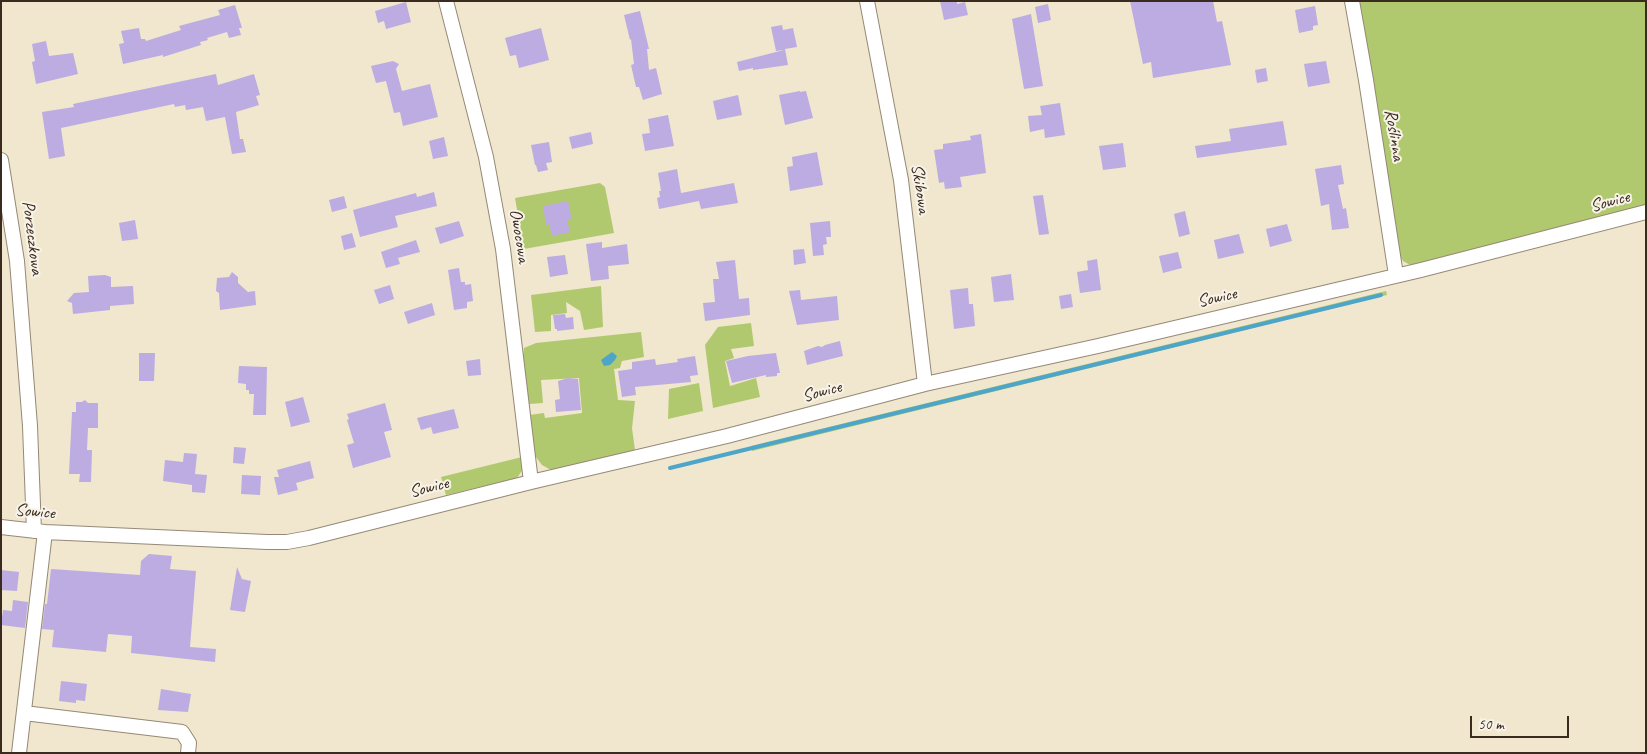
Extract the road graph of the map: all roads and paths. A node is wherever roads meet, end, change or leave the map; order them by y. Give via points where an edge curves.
1 (446, 1) edge
2 (867, 1) edge
3 (1352, 1) edge
4 (1, 160) edge
5 (1646, 212) edge
6 (1396, 275) junction
7 (925, 384) junction
8 (531, 482) junction
9 (1, 527) edge
10 (40, 532) junction
11 (24, 713) junction
12 (19, 753) edge
13 (188, 753) edge

1 - 8 street, Owocowa via 486,157 503,249
2 - 7 street, Skibowa via 901,180
3 - 6 street, Roślinna
4 - 10 street, Porzeczkowa via 17,261
5 - 6 street, Sowice
6 - 7 street, Sowice
7 - 8 street, Sowice via 727,436
8 - 10 street, Sowice via 287,542
9 - 10 street, Sowice
10 - 11 street, Porzeczkowa
11 - 12 street, Porzeczkowa
11 - 13 street via 182,732 189,743

